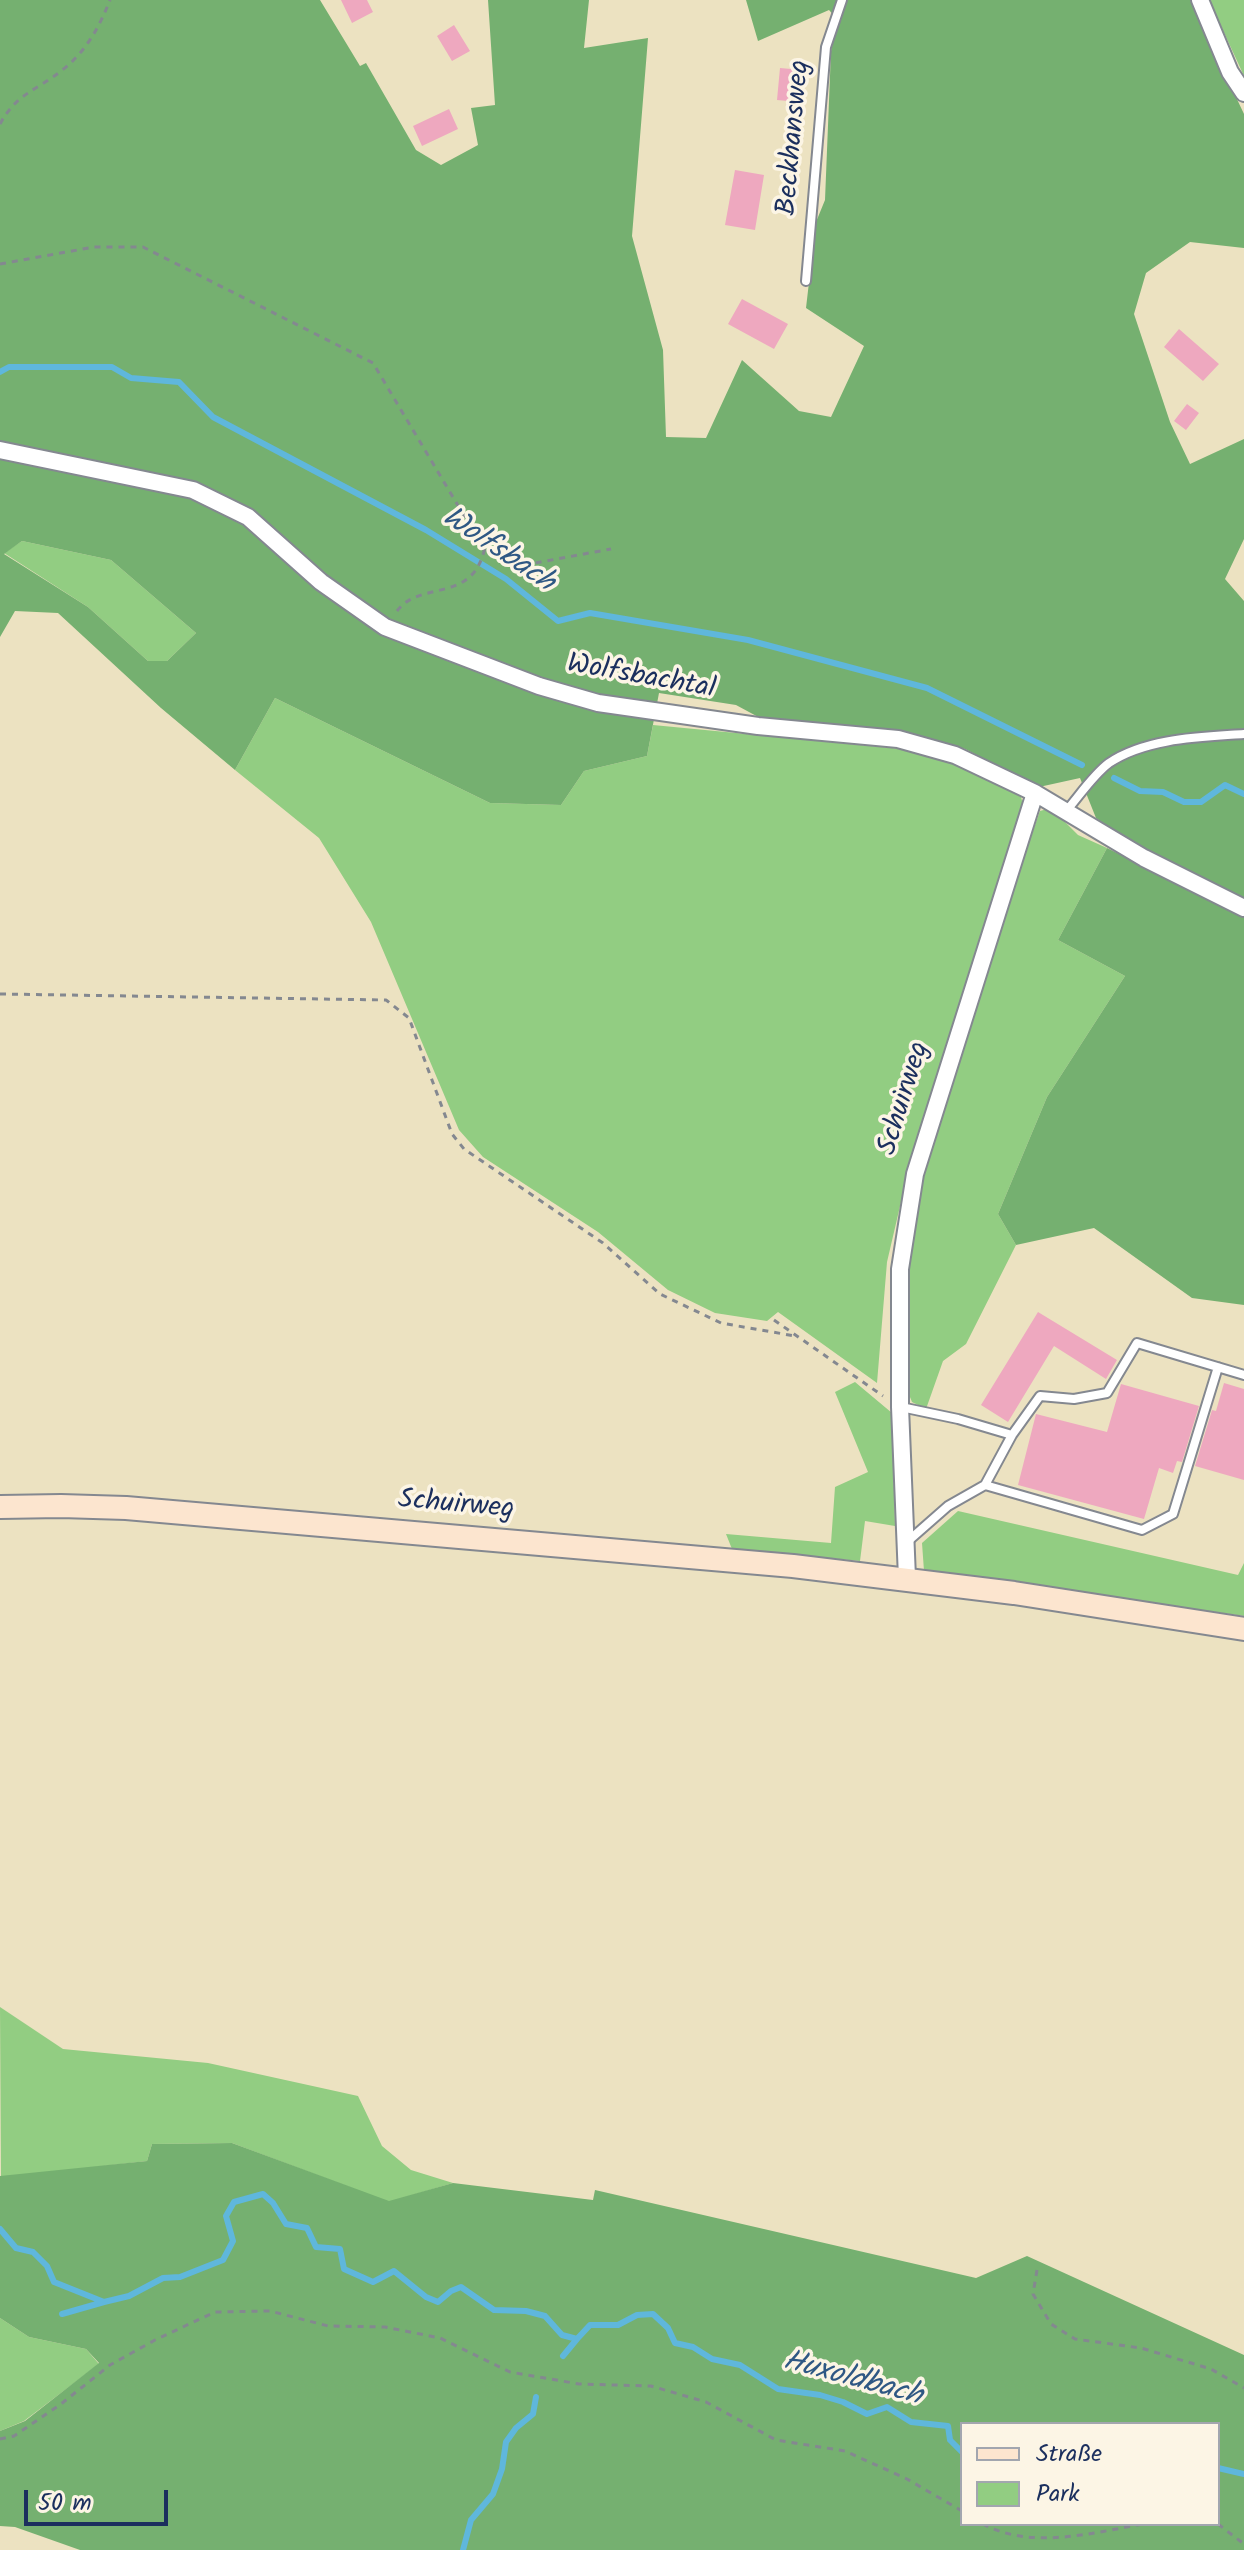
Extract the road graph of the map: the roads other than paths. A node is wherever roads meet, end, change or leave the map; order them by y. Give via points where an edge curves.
1 (842, 0) edge
2 (1200, 0) edge
3 (1244, 93) edge
4 (806, 281) dead end
5 (0, 450) edge
6 (1244, 734) edge
7 (1035, 793) junction
8 (1067, 810) junction
9 (1244, 908) edge
10 (1218, 1367) junction
11 (1244, 1375) edge
12 (900, 1407) junction
13 (1012, 1435) junction
14 (985, 1485) junction
15 (0, 1507) edge
16 (907, 1543) junction
17 (907, 1578) junction
18 (1244, 1629) edge

1 - 4 lane, Beckhansweg via 826,47
2 - 3 street
5 - 7 street, Wolfsbachtal via 193,490 248,517 321,582 385,627 539,686 598,703 898,739 955,755
6 - 8 lane via 1160,744 1126,754 1107,765
7 - 8 street, Wolfsbachtal
7 - 12 street, Schuirweg via 915,1174 900,1269
8 - 9 street, Wolfsbachtal via 1144,858
10 - 11 lane
10 - 13 lane via 1137,1343 1107,1393 1074,1399 1040,1396
10 - 14 lane via 1173,1514 1142,1530
12 - 13 lane
12 - 16 street, Schuirweg
13 - 14 lane
14 - 16 lane via 948,1506
15 - 17 main road, Schuirweg via 126,1508
16 - 17 street, Schuirweg
17 - 18 main road, Schuirweg

